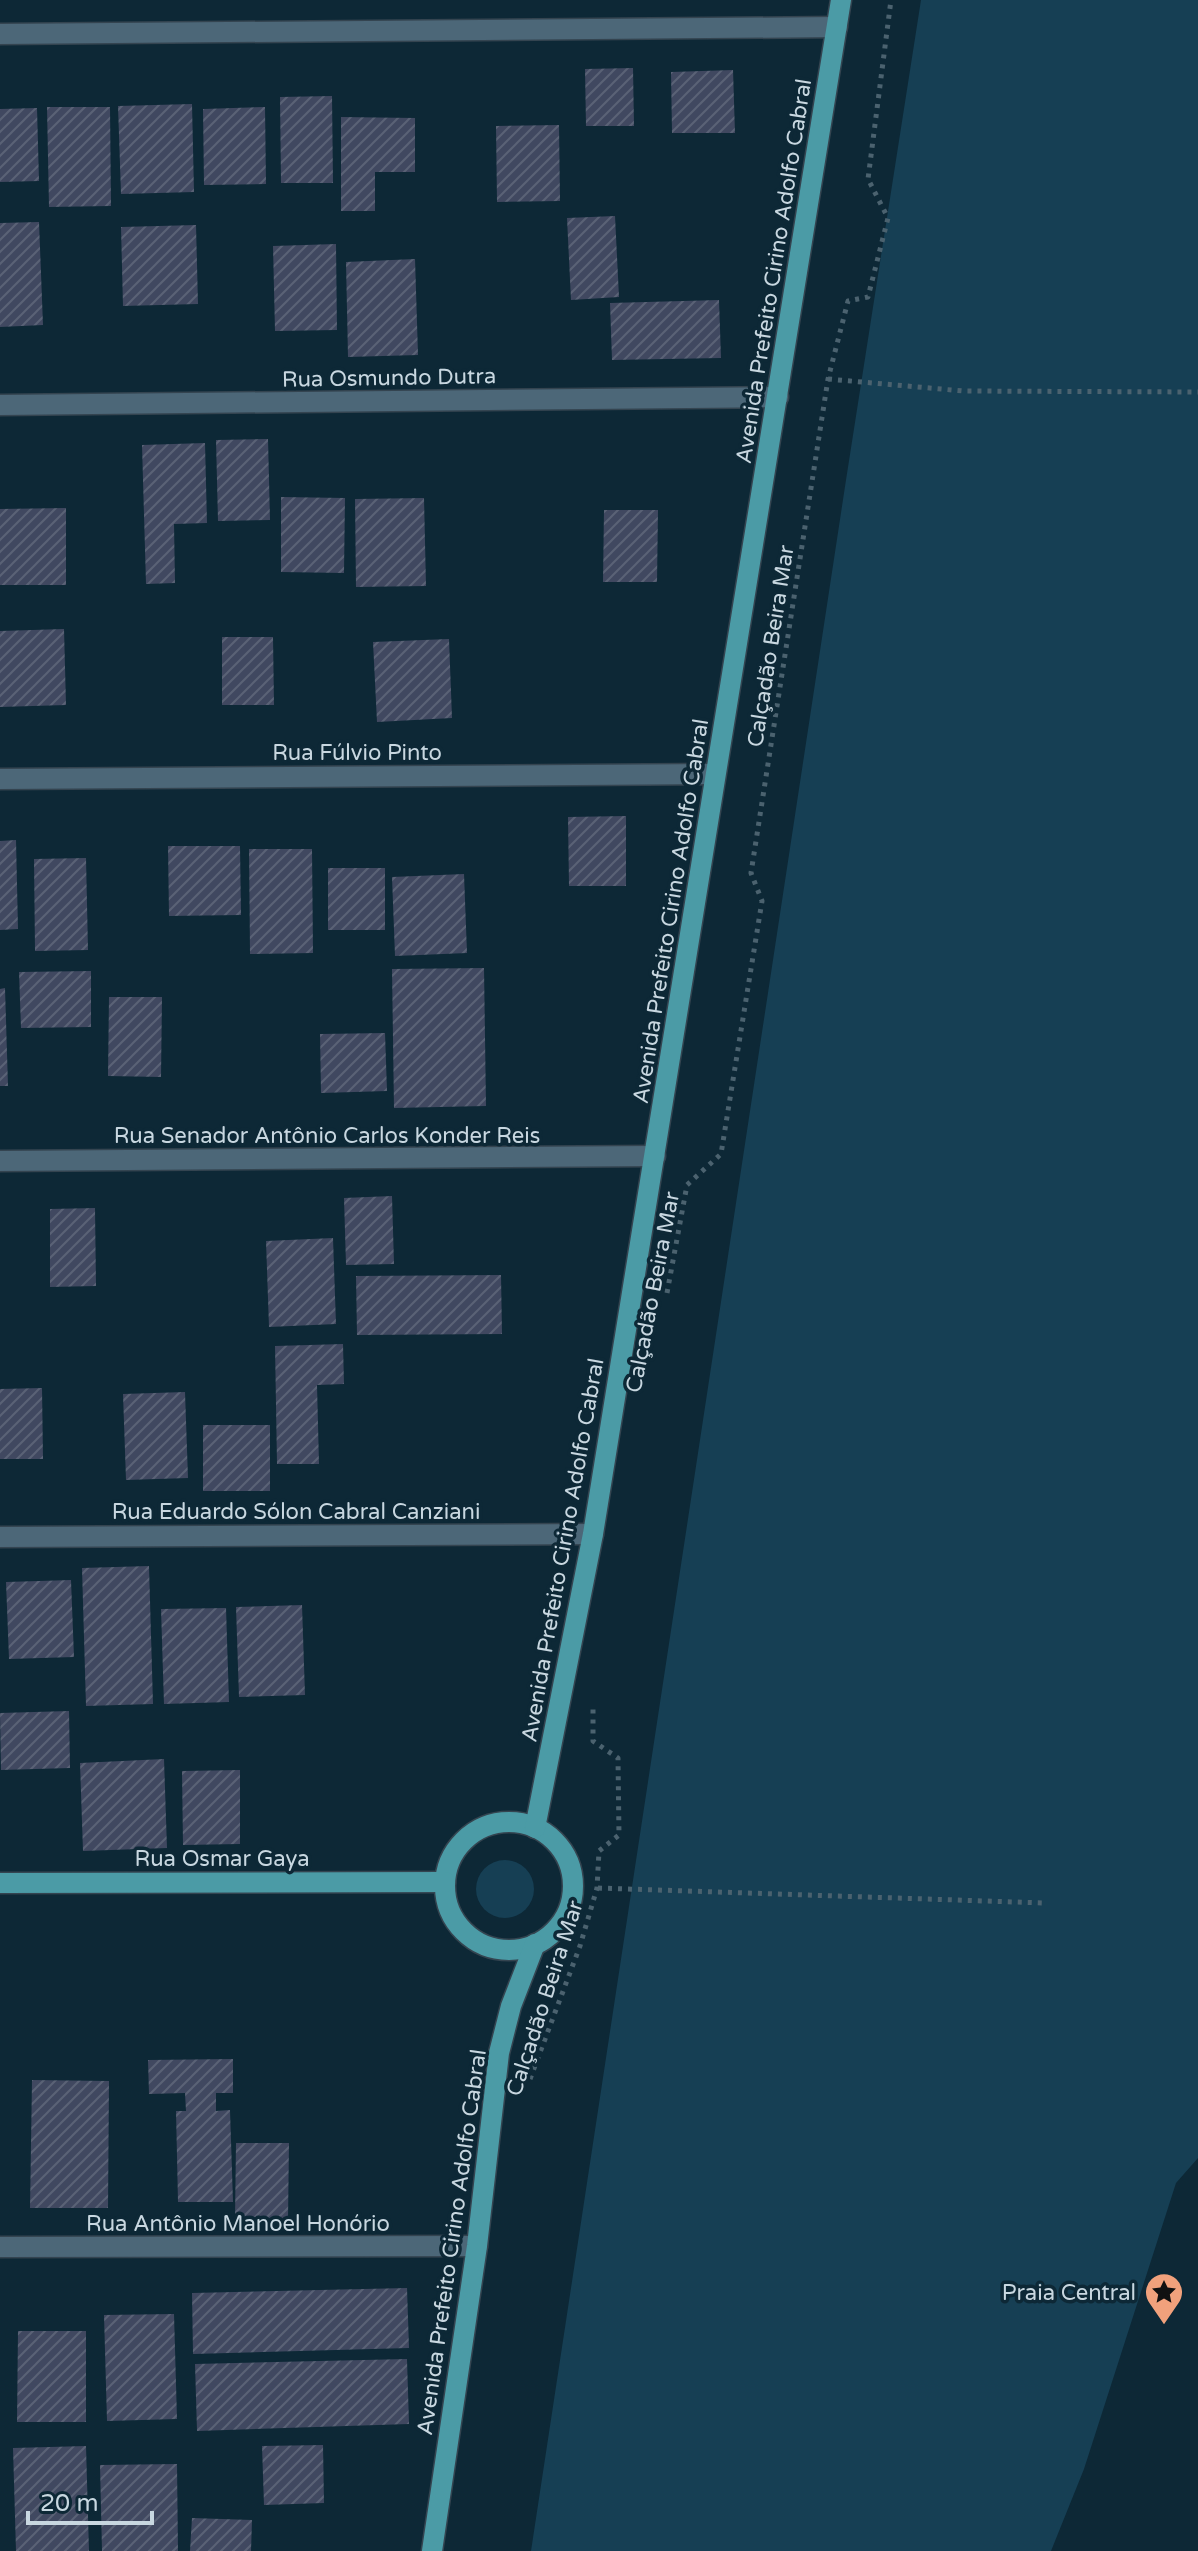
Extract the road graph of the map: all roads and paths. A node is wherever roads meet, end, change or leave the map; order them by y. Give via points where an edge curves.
1 (841, 0) edge
2 (891, 0) edge
3 (837, 27) junction
4 (0, 34) edge
5 (828, 379) junction
6 (1198, 392) edge
7 (778, 397) junction
8 (0, 405) edge
9 (715, 774) junction
10 (0, 779) edge
11 (655, 1156) junction
12 (0, 1161) edge
13 (667, 1294) dead end
14 (593, 1534) junction
15 (0, 1537) edge
16 (593, 1699) dead end
17 (535, 1828) junction
18 (445, 1882) junction
19 (0, 1883) edge
20 (597, 1888) junction
21 (1045, 1903) dead end
22 (535, 1944) junction
23 (528, 2084) dead end
24 (477, 2246) junction
25 (0, 2247) edge
26 (432, 2551) edge

1 - 3 main road, Avenida Prefeito Cirino Adolfo Cabral
2 - 5 path, Calçadão Beira Mar via 868,179 888,218 868,297 848,301
3 - 4 street
3 - 7 main road, Avenida Prefeito Cirino Adolfo Cabral
5 - 6 path via 963,391
5 - 13 path, Calçadão Beira Mar via 751,873 762,901 721,1154 687,1185
7 - 8 street, Rua Osmundo Dutra
7 - 9 main road, Avenida Prefeito Cirino Adolfo Cabral
9 - 10 street, Rua Fúlvio Pinto
9 - 11 main road, Avenida Prefeito Cirino Adolfo Cabral
11 - 12 street, Rua Senador Antônio Carlos Konder Reis
11 - 14 main road, Avenida Prefeito Cirino Adolfo Cabral
14 - 15 street, Rua Eduardo Sólon Cabral Canziani
14 - 17 main road, Avenida Prefeito Cirino Adolfo Cabral
16 - 20 path, Calçadão Beira Mar via 593,1741 618,1758 619,1835 599,1851
17 - 18 main road via 516,1822 476,1831 449,1862
17 - 22 main road via 559,1846 574,1886 569,1910 555,1931
18 - 19 main road, Rua Osmar Gaya
18 - 22 main road via 447,1901 465,1933 498,1949
20 - 21 path
20 - 23 path, Calçadão Beira Mar
22 - 24 main road, Avenida Prefeito Cirino Adolfo Cabral via 499,2053
24 - 25 street, Rua Antônio Manoel Honório
24 - 26 main road, Avenida Prefeito Cirino Adolfo Cabral

